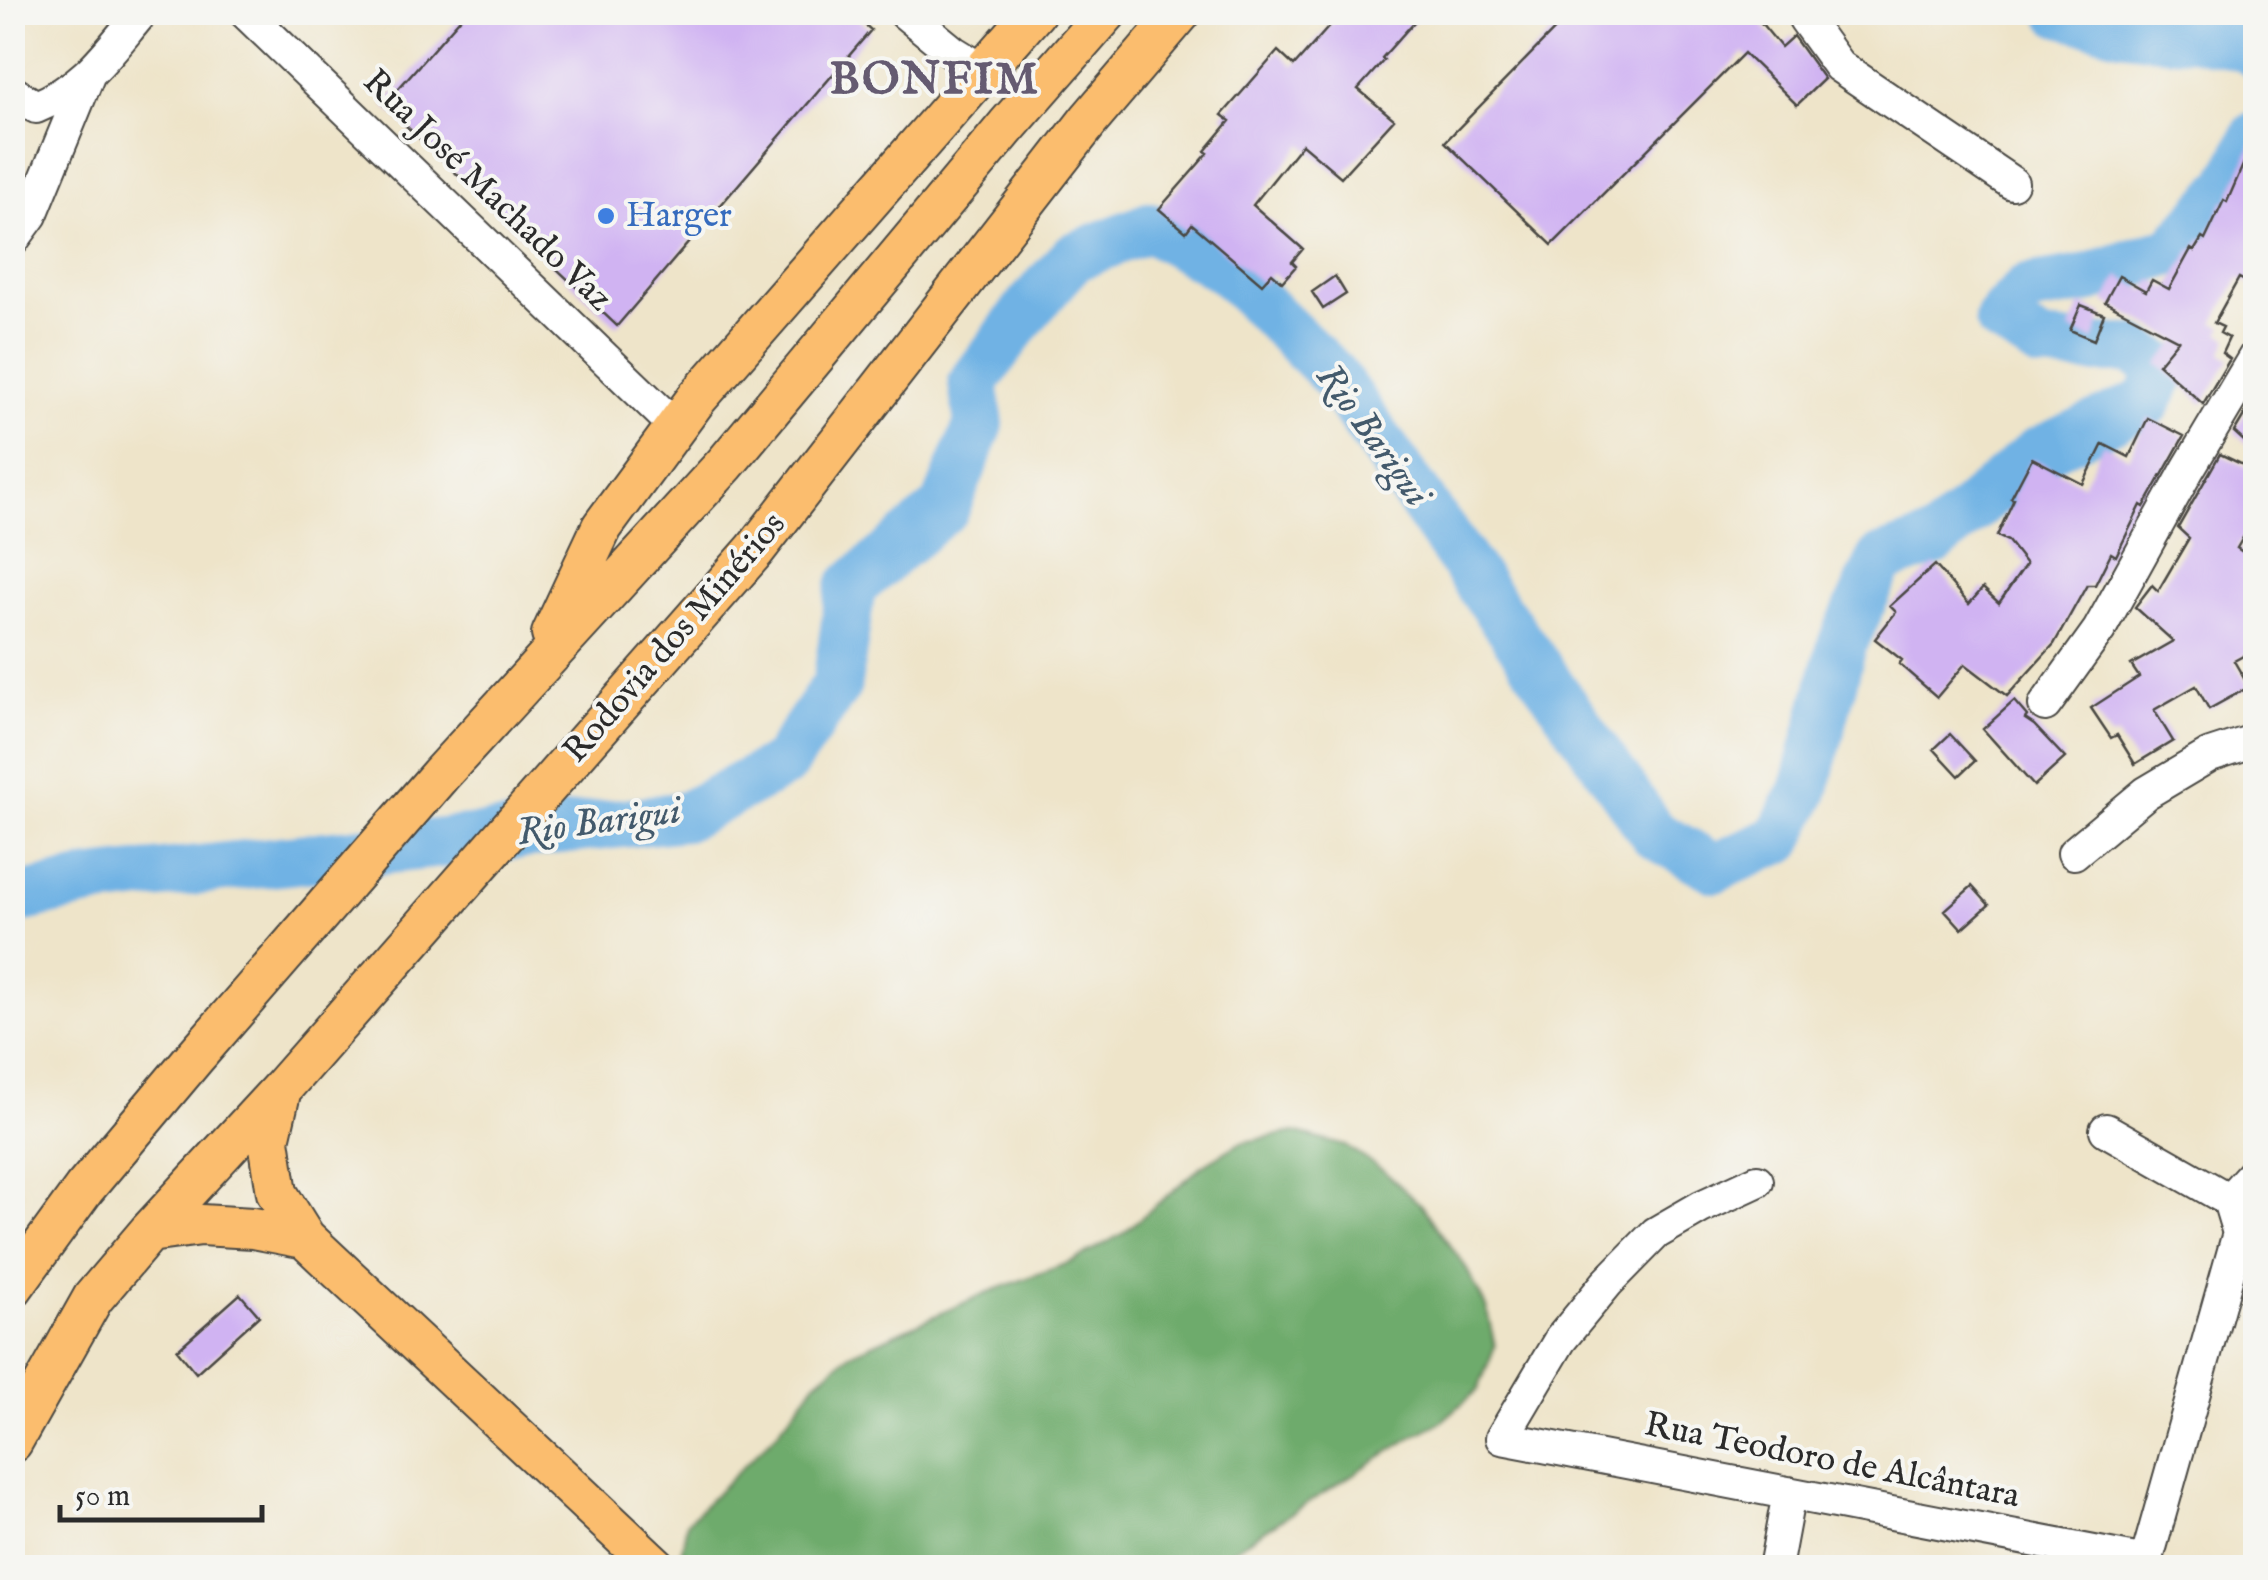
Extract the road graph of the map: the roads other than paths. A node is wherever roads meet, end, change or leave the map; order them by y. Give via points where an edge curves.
1 (142, 12) edge
2 (244, 12) edge
3 (904, 12) edge
4 (1035, 12) edge
5 (1107, 12) edge
6 (1181, 12) edge
7 (1214, 12) edge
8 (1803, 12) edge
9 (984, 72) junction
10 (88, 76) junction
11 (12, 92) edge
12 (1089, 120) junction
13 (2012, 184) dead end
14 (12, 240) edge
15 (2256, 355) edge
16 (674, 426) junction
17 (534, 671) junction
18 (2045, 704) dead end
19 (2256, 740) edge
20 (2074, 853) dead end
21 (281, 1089) junction
22 (2106, 1130) dead end
23 (2256, 1170) edge
24 (1756, 1181) dead end
25 (2229, 1200) junction
26 (150, 1232) junction
27 (305, 1238) junction
28 (12, 1288) edge
29 (12, 1442) edge
30 (1789, 1493) junction
31 (657, 1568) edge
32 (1775, 1568) edge

1 - 10 street
2 - 16 street, Rua José Machado Vaz
3 - 9 street
4 - 9 main road
5 - 17 main road via 725,464
6 - 12 main road, Rodovia dos Minérios
7 - 12 main road
8 - 13 street via 1839,66
9 - 16 main road
10 - 11 street via 36,107
10 - 14 street via 31,215
12 - 21 main road, Rodovia dos Minérios via 756,550
15 - 18 street via 2100,630
16 - 17 main road via 602,527
17 - 28 main road via 84,1189
19 - 20 street via 2210,755 2146,793
21 - 26 main road, Rodovia dos Minérios
21 - 27 main road via 269,1140 277,1192
22 - 25 street
23 - 25 street
24 - 30 street, Rua Teodoro de Alcântara via 1656,1233 1560,1340 1502,1438
25 - 30 street, Rua Teodoro de Alcântara via 2239,1233 2146,1562
26 - 27 main road via 253,1228
26 - 29 main road, Rodovia dos Minérios via 93,1298
27 - 31 main road
30 - 32 street

